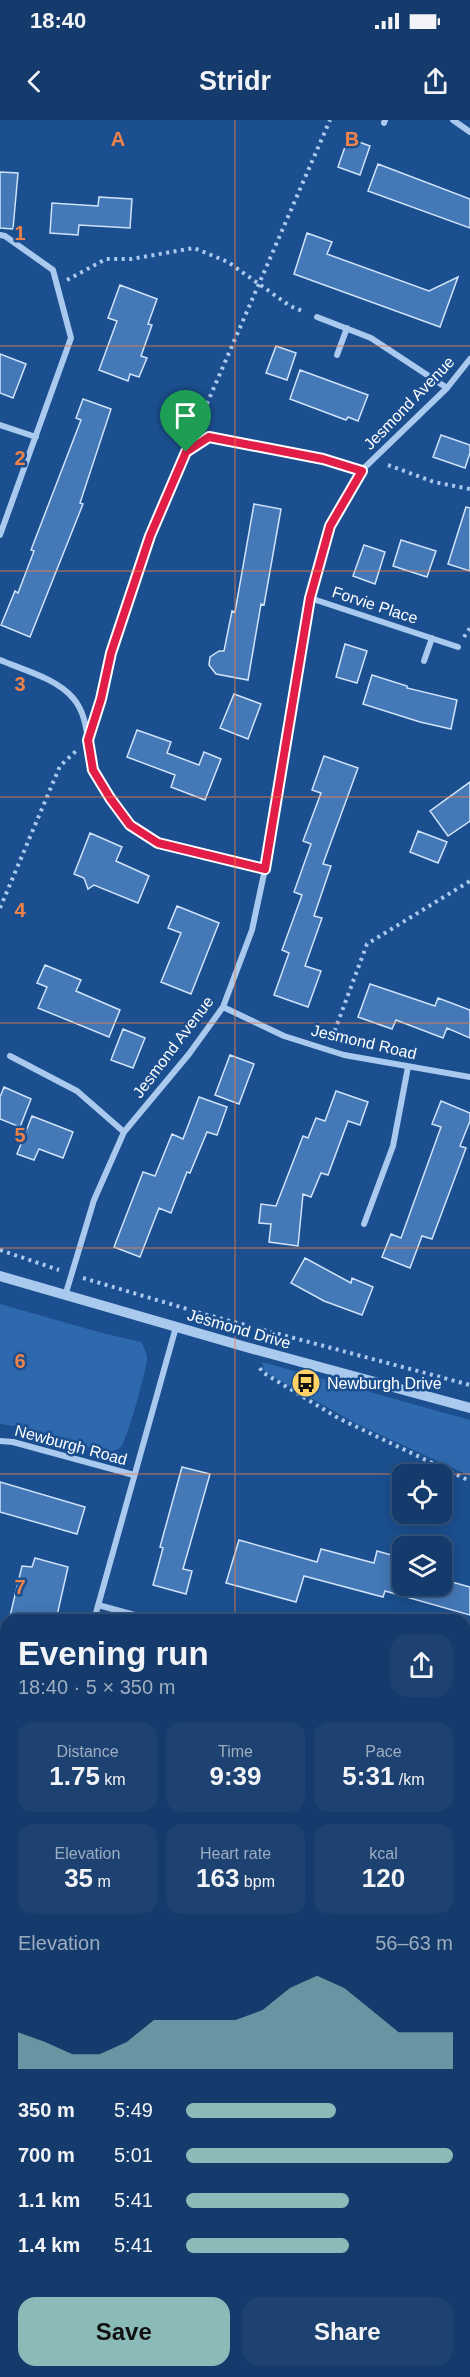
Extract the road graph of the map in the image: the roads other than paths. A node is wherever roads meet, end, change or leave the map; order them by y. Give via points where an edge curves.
1 (453, 120) edge
2 (465, 123) edge
3 (470, 132) edge
4 (0, 235) edge
5 (317, 317) road end
6 (347, 328) junction
7 (337, 355) dead end
8 (470, 359) edge
9 (447, 388) junction
10 (0, 426) edge
11 (36, 437) junction
12 (0, 535) edge
13 (310, 598) junction
14 (432, 638) junction
15 (458, 647) dead end
16 (0, 660) edge
17 (424, 661) dead end
18 (265, 869) junction
19 (223, 1007) junction
20 (9, 1056) dead end
21 (408, 1067) junction
22 (470, 1077) edge
23 (124, 1132) junction
24 (364, 1224) dead end
25 (0, 1276) edge
26 (65, 1296) junction
27 (176, 1327) junction
28 (470, 1408) edge
29 (0, 1441) edge
30 (135, 1475) junction
31 (98, 1605) junction
32 (95, 1614) edge
33 (131, 1614) edge

1 - 2 street
2 - 3 street
4 - 11 street via 53,270 71,338
5 - 6 street
6 - 7 street
6 - 9 street via 371,338
8 - 9 street, Jesmond Avenue
9 - 13 street, Jesmond Avenue via 362,471 330,526
10 - 11 street
11 - 12 street
13 - 14 street, Forvie Place
13 - 18 street, Jesmond Avenue
14 - 15 street, Forvie Place
14 - 17 street, Forvie Place
16 - 18 street via 56,684 72,696 81,708 93,770 130,825 158,843
18 - 19 street, Jesmond Avenue via 252,930
19 - 21 street, Jesmond Road via 284,1036
19 - 23 street, Jesmond Avenue
20 - 23 street via 77,1091
21 - 22 street, Jesmond Road
21 - 24 street via 393,1146
23 - 26 street, Jesmond Avenue via 94,1200
25 - 26 street, Jesmond Drive
26 - 27 street, Jesmond Drive
27 - 28 street, Jesmond Drive
27 - 30 street
29 - 30 street, Newburgh Road
30 - 31 street
31 - 32 street
31 - 33 street

